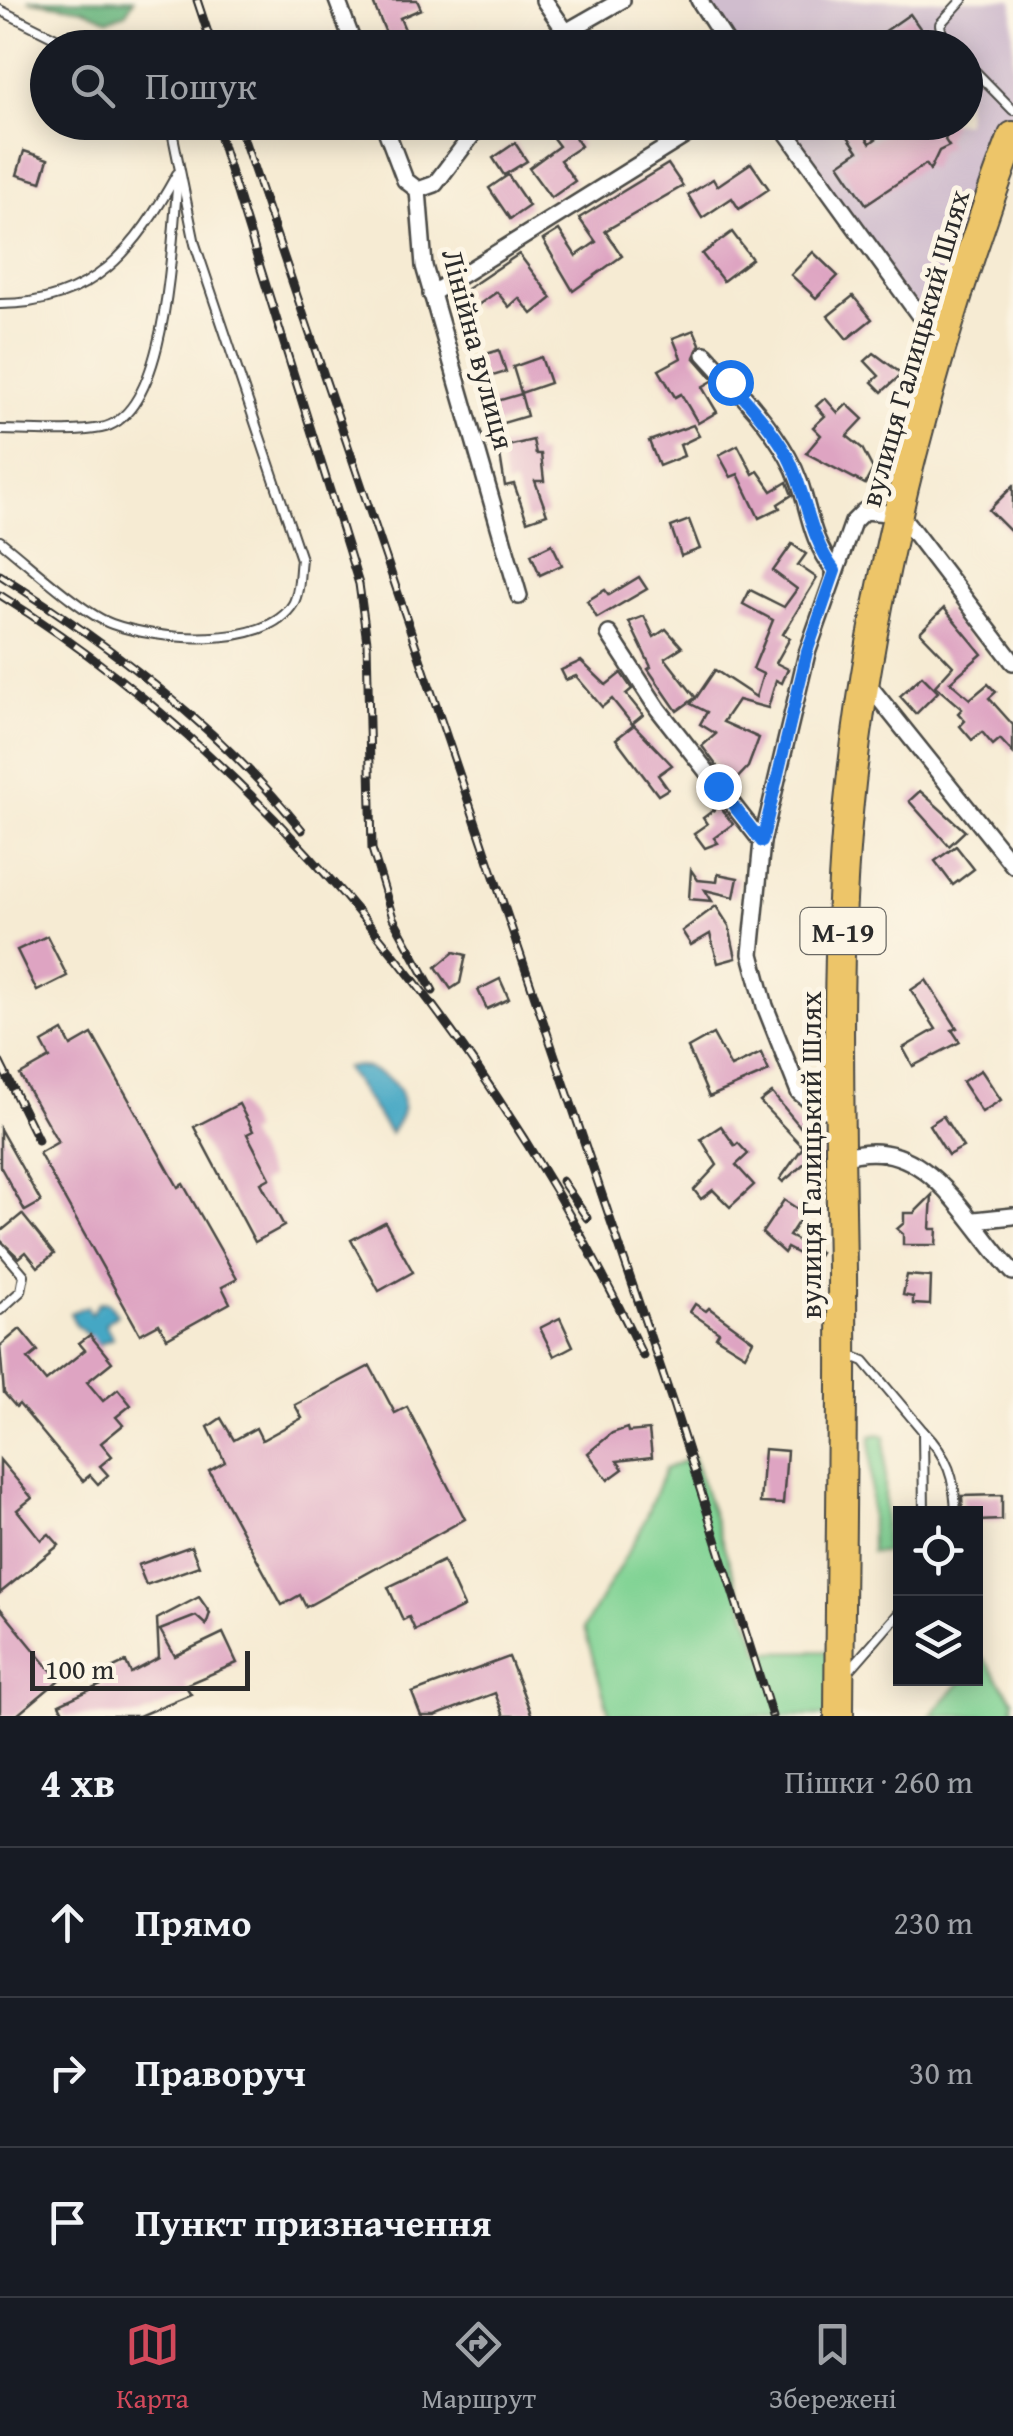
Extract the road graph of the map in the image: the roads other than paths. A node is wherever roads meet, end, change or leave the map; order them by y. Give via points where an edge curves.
1 (337, 0) edge
2 (544, 0) edge
3 (622, 0) edge
4 (700, 0) edge
5 (962, 0) edge
6 (0, 10) edge
7 (40, 30) edge
8 (348, 30) edge
9 (565, 30) edge
10 (570, 30) edge
11 (719, 30) edge
12 (941, 30) edge
13 (983, 79) edge
14 (1013, 110) edge
15 (1013, 136) edge
16 (174, 140) edge
17 (390, 140) edge
18 (468, 140) edge
19 (677, 140) edge
20 (793, 140) edge
21 (179, 170) junction
22 (418, 190) junction
23 (431, 294) junction
24 (0, 304) edge
25 (943, 348) junction
26 (705, 354) dead end
27 (0, 430) edge
28 (900, 514) junction
29 (0, 542) edge
30 (835, 571) junction
31 (519, 596) dead end
32 (608, 634) dead end
33 (1013, 662) edge
34 (866, 682) junction
35 (762, 842) junction
36 (1013, 865) edge
37 (840, 1114) junction
38 (841, 1158) junction
39 (1013, 1216) edge
40 (974, 1220) junction
41 (0, 1247) edge
42 (1013, 1272) edge
43 (0, 1310) edge
44 (843, 1352) junction
45 (923, 1431) junction
46 (924, 1506) edge
47 (956, 1506) edge
48 (893, 1620) edge
49 (839, 1681) junction
50 (839, 1716) edge

1 - 8 street
2 - 9 street
3 - 10 street
4 - 11 street
5 - 12 lane
6 - 7 lane
13 - 14 lane
15 - 25 highway, вулиця Галицький Шлях / М-19
16 - 21 lane
17 - 22 street, Лінійна вулиця via 404,180
18 - 22 street via 435,184
19 - 23 street
20 - 25 street
21 - 24 lane via 124,258 69,292
21 - 27 lane via 154,367 137,402 105,428
21 - 29 lane via 195,244 301,559 296,601 280,620 244,634 199,638 109,624
22 - 23 street, Лінійна вулиця
23 - 31 street, Лінійна вулиця
25 - 28 highway, вулиця Галицький Шлях / М-19
26 - 30 street via 789,458 810,534
28 - 30 street via 864,512
28 - 33 street
28 - 34 highway, вулиця Галицький Шлях / М-19
30 - 35 street via 807,652
32 - 35 street
34 - 36 street
34 - 37 highway, вулиця Галицький Шлях / М-19 via 844,876
35 - 37 street via 751,954 765,1006 799,1092 818,1108
37 - 38 highway, вулиця Галицький Шлях / М-19
38 - 40 street via 865,1149 889,1155 946,1185
38 - 44 highway, вулиця Галицький Шлях / М-19
39 - 40 street
40 - 42 street
41 - 43 lane via 24,1275 22,1291
44 - 45 lane via 864,1361
44 - 49 highway, вулиця Галицький Шлях / М-19
45 - 46 lane
45 - 47 lane via 955,1476
48 - 49 lane
49 - 50 highway, вулиця Галицький Шлях / М-19

